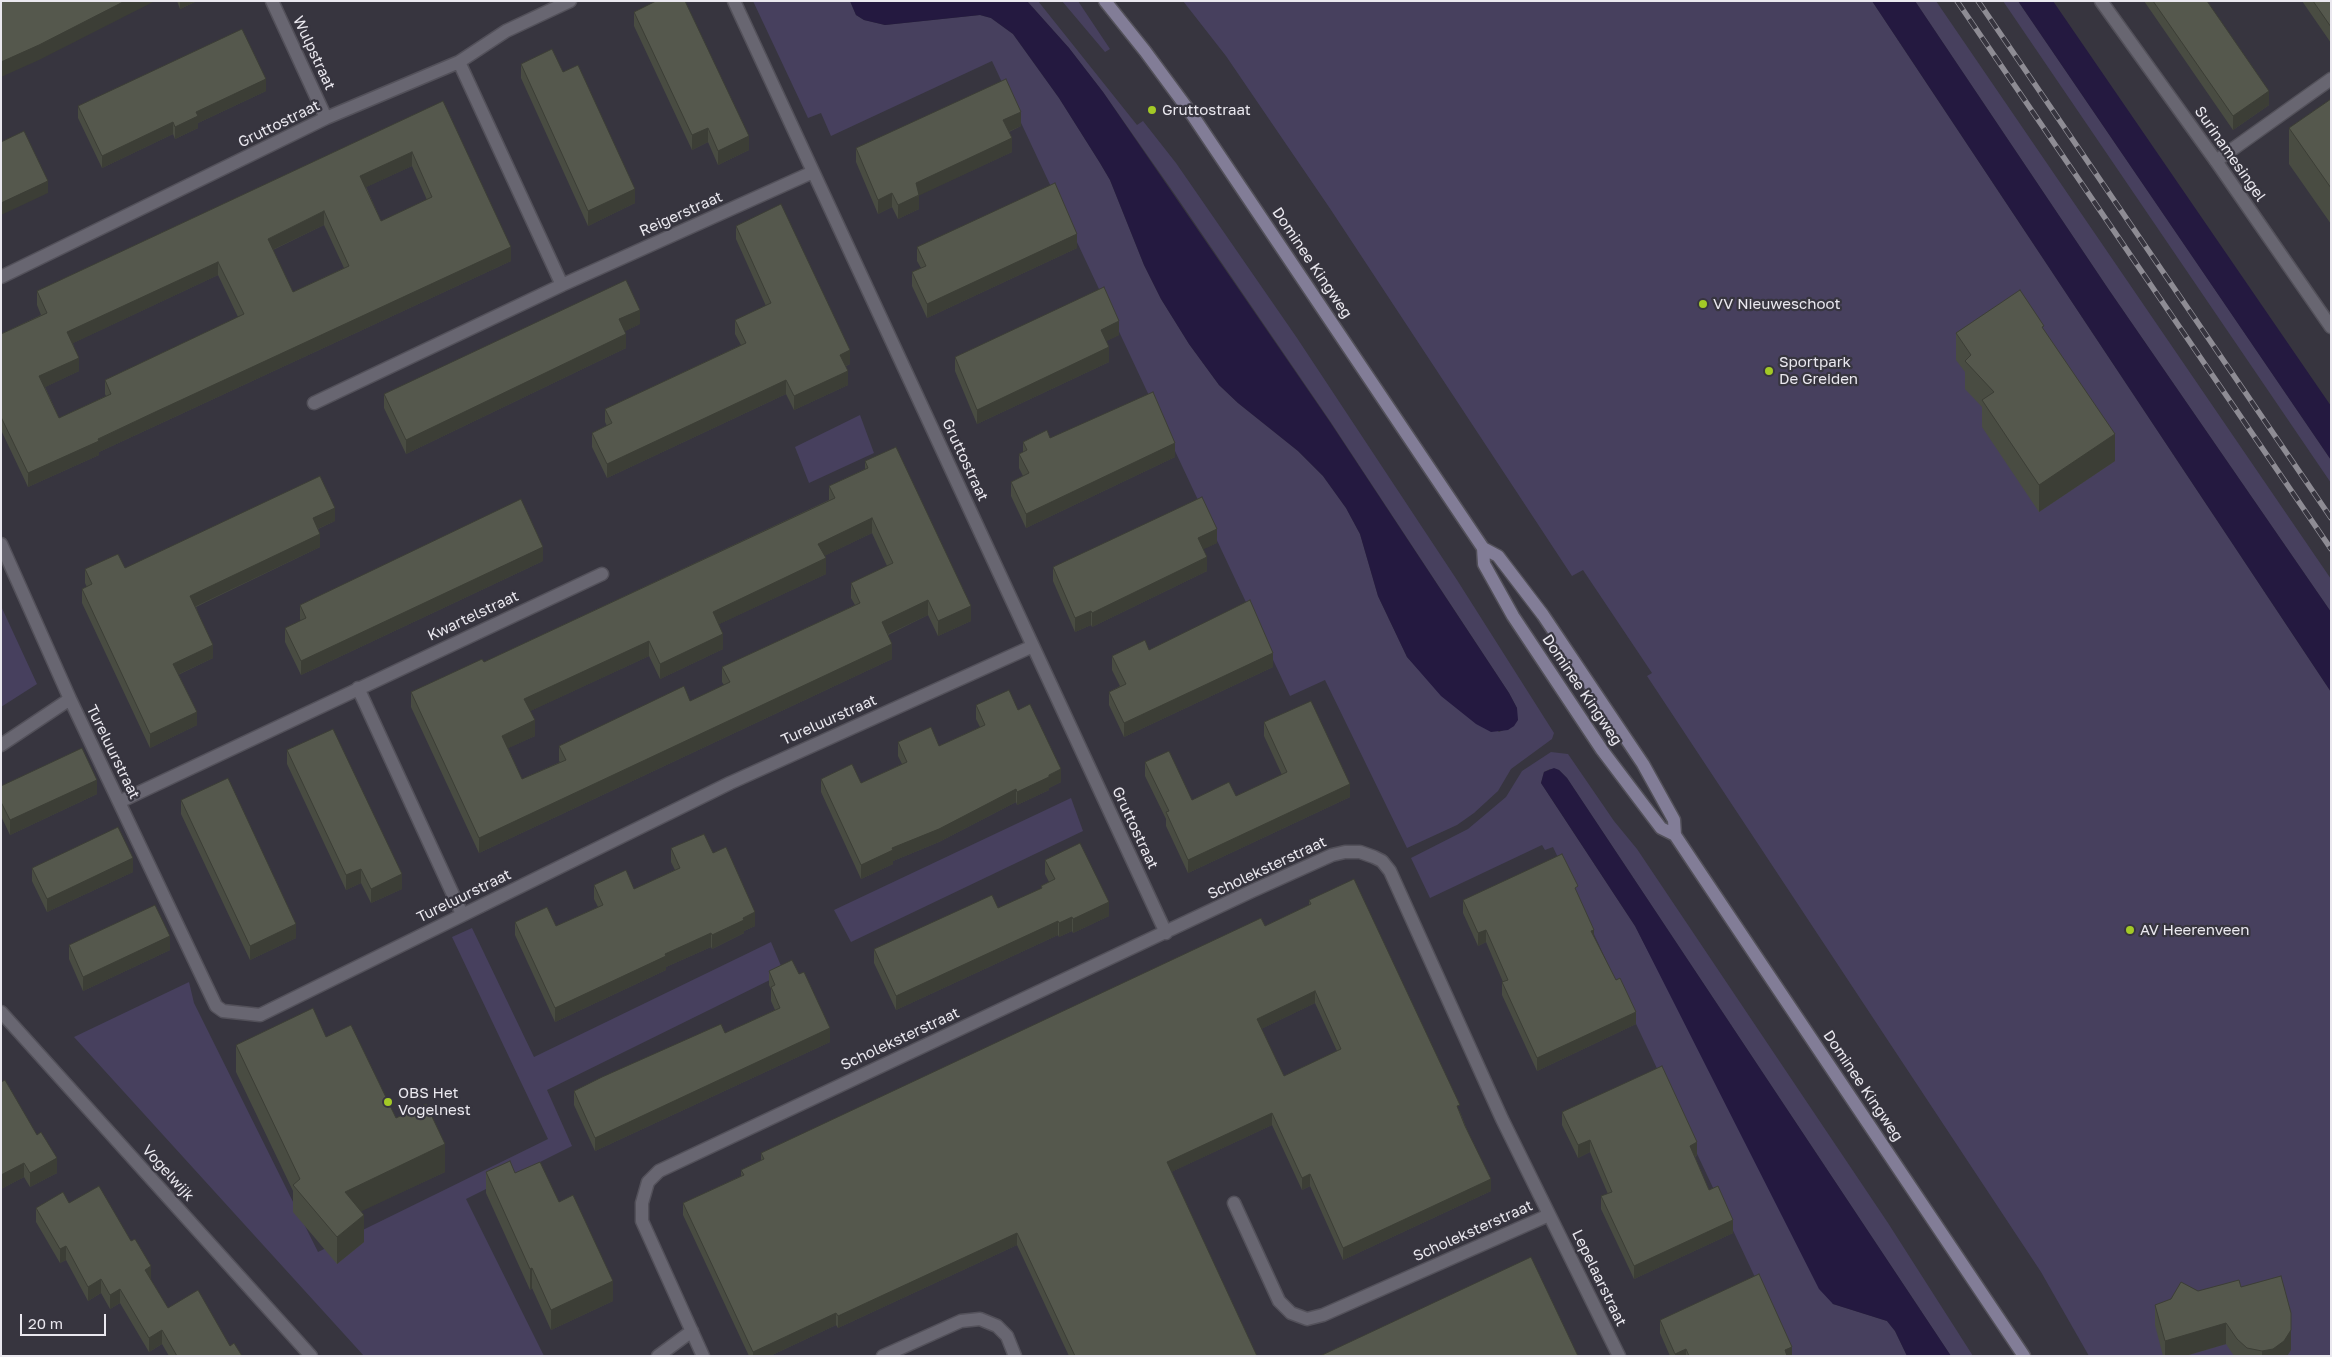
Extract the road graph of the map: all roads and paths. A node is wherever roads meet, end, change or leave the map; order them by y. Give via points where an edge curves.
1 (272, 1) edge
2 (570, 1) edge
3 (734, 1) edge
4 (1105, 1) edge
5 (2101, 1) edge
6 (459, 62) junction
7 (2331, 79) edge
8 (326, 118) junction
9 (2216, 161) junction
10 (813, 172) junction
11 (1, 276) edge
12 (562, 285) junction
13 (2331, 327) edge
14 (314, 403) dead end
15 (1, 544) edge
16 (1483, 548) junction
17 (602, 574) dead end
18 (1033, 646) junction
19 (358, 688) junction
20 (70, 699) junction
21 (1, 745) edge
22 (119, 802) junction
23 (1676, 835) junction
24 (462, 914) junction
25 (1166, 933) junction
26 (1, 1012) edge
27 (1234, 1203) dead end
28 (1549, 1215) junction
29 (692, 1331) junction
30 (311, 1356) edge
31 (658, 1356) edge
32 (704, 1356) edge
33 (883, 1356) edge
34 (1016, 1356) edge
35 (1619, 1356) edge
36 (2024, 1356) edge

1 - 8 street, Wulpstraat
2 - 6 street, Gruttostraat via 506,31
3 - 10 street, Gruttostraat
4 - 16 main road, Dominee Kingweg via 1193,116
5 - 9 street, Surinamesingel
6 - 8 street, Gruttostraat
6 - 12 street
7 - 9 street
8 - 11 street, Gruttostraat
9 - 13 street, Surinamesingel
10 - 12 street, Reigerstraat
10 - 18 street, Gruttostraat
12 - 14 street, Reigerstraat
15 - 20 street, Tureluurstraat
16 - 23 main road, Dominee Kingweg via 1498,556 1570,654 1643,764 1674,820
16 - 23 main road, Dominee Kingweg via 1484,564 1513,616 1602,750 1661,828
17 - 19 street, Kwartelstraat
18 - 24 street, Tureluurstraat via 730,783
18 - 25 street, Gruttostraat
19 - 22 street, Kwartelstraat
19 - 24 street
20 - 21 street, Tureluurstraat
20 - 22 street, Tureluurstraat
22 - 24 street, Tureluurstraat via 216,1006 223,1011 260,1015
23 - 36 main road, Dominee Kingweg
25 - 28 street, Scholeksterstraat via 1339,853 1360,852 1382,861 1390,871
25 - 29 street, Scholeksterstraat via 659,1171 648,1182 642,1203 642,1221
26 - 30 street, Vogelwijk
27 - 28 street, Scholeksterstraat via 1279,1301 1290,1313 1307,1319 1323,1316
28 - 35 street, Lepelaarstraat
29 - 31 street
29 - 32 street, Scholeksterstraat
33 - 34 street via 960,1321 980,1319 997,1326 1007,1336

